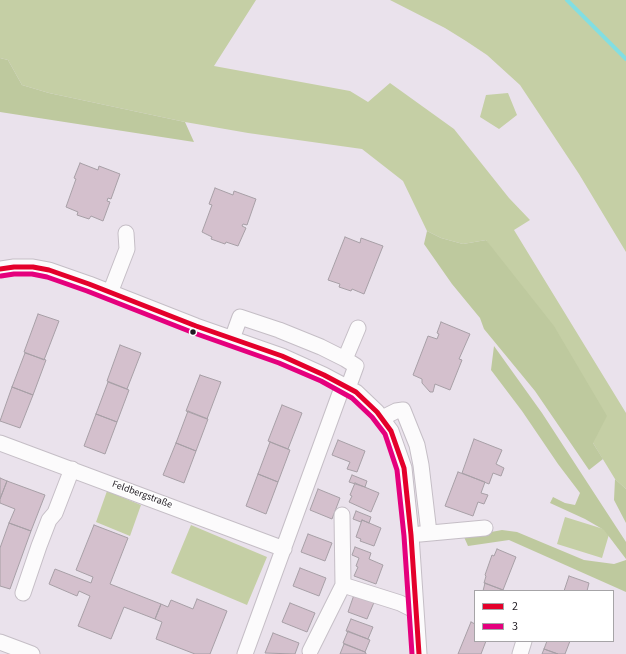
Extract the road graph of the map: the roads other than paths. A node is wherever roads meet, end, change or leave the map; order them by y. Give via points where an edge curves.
1 (126, 233) dead end
2 (0, 269) edge
3 (110, 293) junction
4 (358, 328) dead end
5 (232, 339) junction
6 (346, 359) junction
7 (346, 387) junction
8 (382, 418) junction
9 (0, 443) edge
10 (72, 469) junction
11 (342, 516) dead end
12 (485, 528) dead end
13 (429, 533) junction
14 (411, 535) junction
15 (284, 549) junction
16 (343, 585) junction
17 (23, 593) dead end
18 (416, 611) junction
19 (0, 642) edge
20 (524, 642) edge
21 (310, 651) dead end
22 (32, 654) edge
23 (245, 654) edge
24 (419, 654) edge
25 (520, 654) edge

1 - 3 street via 127,249
2 - 3 street via 33,267 49,270
3 - 5 street
4 - 6 street
5 - 6 street via 240,316
5 - 7 street via 282,356
6 - 7 street via 356,366
7 - 8 street via 356,392
7 - 15 street
8 - 13 street via 403,410 417,445
8 - 14 street via 391,431 404,468
9 - 10 street, Feldbergstraße
10 - 15 street, Feldbergstraße
10 - 17 street via 55,512 49,520
11 - 16 street
12 - 13 street
13 - 14 street
14 - 18 street
15 - 23 street
16 - 18 street via 400,603
16 - 21 street
18 - 24 street
19 - 22 street
20 - 25 street

